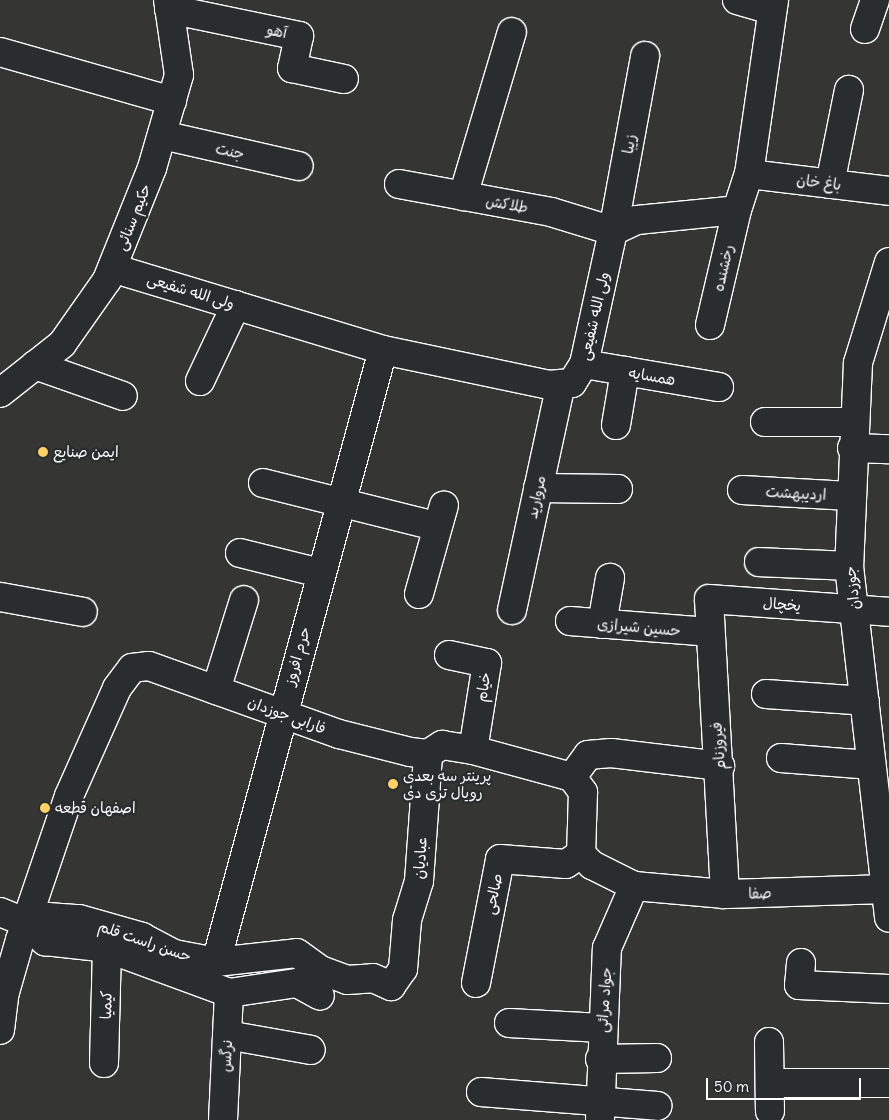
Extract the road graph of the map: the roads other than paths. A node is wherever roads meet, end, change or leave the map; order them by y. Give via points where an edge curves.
1 (737, 0) edge
2 (875, 0) edge
3 (168, 5) edge
4 (773, 5) edge
5 (864, 29) dead end
6 (512, 32) dead end
7 (0, 52) edge
8 (645, 56) dead end
9 (344, 79) dead end
10 (849, 90) dead end
11 (172, 100) junction
12 (162, 136) junction
13 (299, 166) dead end
14 (749, 174) junction
15 (398, 184) dead end
16 (830, 184) junction
17 (889, 191) edge
18 (463, 196) junction
19 (737, 210) junction
20 (613, 231) junction
21 (889, 262) edge
22 (112, 268) junction
23 (236, 305) junction
24 (710, 326) dead end
25 (383, 350) junction
26 (584, 364) junction
27 (35, 365) junction
28 (626, 371) junction
29 (200, 381) dead end
30 (561, 384) junction
31 (719, 387) dead end
32 (0, 393) edge
33 (123, 396) dead end
34 (764, 422) dead end
35 (616, 425) dead end
36 (852, 435) junction
37 (889, 449) edge
38 (263, 483) dead end
39 (538, 488) junction
40 (618, 490) dead end
41 (742, 490) dead end
42 (850, 496) junction
43 (340, 503) junction
44 (240, 553) dead end
45 (759, 562) dead end
46 (848, 566) junction
47 (320, 573) junction
48 (610, 578) dead end
49 (419, 594) dead end
50 (0, 597) edge
51 (709, 599) joint
52 (244, 600) dead end
53 (512, 610) dead end
54 (855, 610) junction
55 (83, 612) dead end
56 (889, 612) edge
57 (570, 621) dead end
58 (602, 624) junction
59 (709, 632) junction
60 (449, 655) dead end
61 (216, 690) junction
62 (766, 694) dead end
63 (865, 701) junction
64 (281, 713) junction
65 (473, 750) junction
66 (428, 754) junction
67 (781, 758) dead end
68 (869, 765) junction
69 (720, 766) junction
70 (572, 777) junction
71 (581, 854) junction
72 (634, 886) junction
73 (886, 889) junction
74 (725, 894) junction
75 (0, 912) edge
76 (889, 918) edge
77 (25, 922) junction
78 (107, 948) junction
79 (216, 962) junction
80 (800, 963) dead end
81 (476, 983) dead end
82 (391, 986) joint
83 (889, 988) edge
84 (229, 993) junction
85 (320, 996) dead end
86 (509, 1023) dead end
87 (602, 1028) junction
88 (0, 1030) edge
89 (227, 1035) junction
90 (768, 1042) dead end
91 (311, 1050) dead end
92 (657, 1058) dead end
93 (600, 1059) junction
94 (104, 1063) dead end
95 (772, 1083) junction
96 (889, 1083) edge
97 (482, 1092) dead end
98 (657, 1106) dead end
99 (599, 1111) edge
100 (770, 1111) dead end
101 (223, 1120) edge

1 - 4 street
2 - 5 street
3 - 9 street, آهو via 300,36 292,68
3 - 11 street, حکیم سنائی via 179,75
4 - 14 street
6 - 18 street
7 - 11 street
8 - 20 street, زیبا
10 - 16 street
11 - 12 street, حکیم سنائی
12 - 13 street, جنت
12 - 22 street, حکیم سنائی
14 - 16 street, باغ خان
14 - 19 street
15 - 18 street, طلاکش
16 - 17 street, باغ خان
18 - 20 street, طلاکش via 552,212
19 - 20 street via 637,220
19 - 24 street, رخشنده
20 - 26 street, ولی الله شفیعی
21 - 36 street, جوزدان via 858,363
22 - 23 street, ولی الله شفیعی
22 - 27 street, حکیم سنائی via 62,344
23 - 25 street, ولی الله شفیعی
23 - 29 street
25 - 30 street, ولی الله شفیعی
25 - 43 street, حرم افروز
26 - 28 street, همسایه
26 - 30 street, ولی الله شفیعی via 572,383
27 - 32 street, حکیم سنائی
27 - 33 street
28 - 31 street, همسایه
28 - 35 street
30 - 39 street, مروارید
34 - 36 street
36 - 37 street
36 - 42 street, جوزدان
38 - 43 street
39 - 40 street
39 - 53 street, مروارید
41 - 42 street, اردیبهشت
42 - 46 street, جوزدان
43 - 47 street, حرم افروز
43 - 49 street via 440,515
44 - 47 street
45 - 46 street
46 - 54 street, جوزدان
47 - 64 street, حرم افروز
48 - 58 street
50 - 55 street
51 - 54 street, یخچال
51 - 59 street, فیروزنام
52 - 61 street
54 - 56 street, یخچال
54 - 63 street, جوزدان
57 - 58 street, حسین شیرازی
58 - 59 street, حسین شیرازی
59 - 69 street, فیروزنام
60 - 65 street, خیام via 487,663
61 - 64 street, فارابی جوزدان
61 - 77 street, فارابی جوزدان via 149,666 132,668 117,688 69,796
62 - 63 street
63 - 68 street, جوزدان
64 - 66 street, فارابی جوزدان via 339,734
64 - 79 street, حرم افروز
65 - 66 street, فارابی جوزدان via 442,746
65 - 70 street, فارابی جوزدان
66 - 82 street, عبادیان via 419,881 407,920 403,969
67 - 68 street
68 - 73 street, جوزدان
69 - 70 street via 611,753 588,756
69 - 74 street, فیروزنام
70 - 71 street via 583,792
71 - 72 street via 592,865
71 - 81 street, صالحی via 566,864 500,859
72 - 74 street, صفا
72 - 87 street, جواد مرائی via 608,948
73 - 74 street, صفا
73 - 76 street, جوزدان
75 - 77 street
77 - 78 street, حسن راست قلم via 45,940
77 - 79 street, حسن راست قلم via 47,917 79,919 142,937 174,954
77 - 88 street, فارابی جوزدان via 4,992
78 - 84 street, حسن راست قلم
78 - 94 street, کیمیا
79 - 82 street, حسن راست قلم via 297,953 347,980 373,978
80 - 83 street via 799,985
84 - 85 street, حسن راست قلم via 297,983
84 - 89 street, نرگس
86 - 87 street
87 - 93 street, جواد مرائی
89 - 91 street
89 - 101 street, نرگس
90 - 95 street
92 - 93 street
93 - 99 street, جواد مرائی
95 - 96 street
95 - 100 street
97 - 99 street
98 - 99 street

